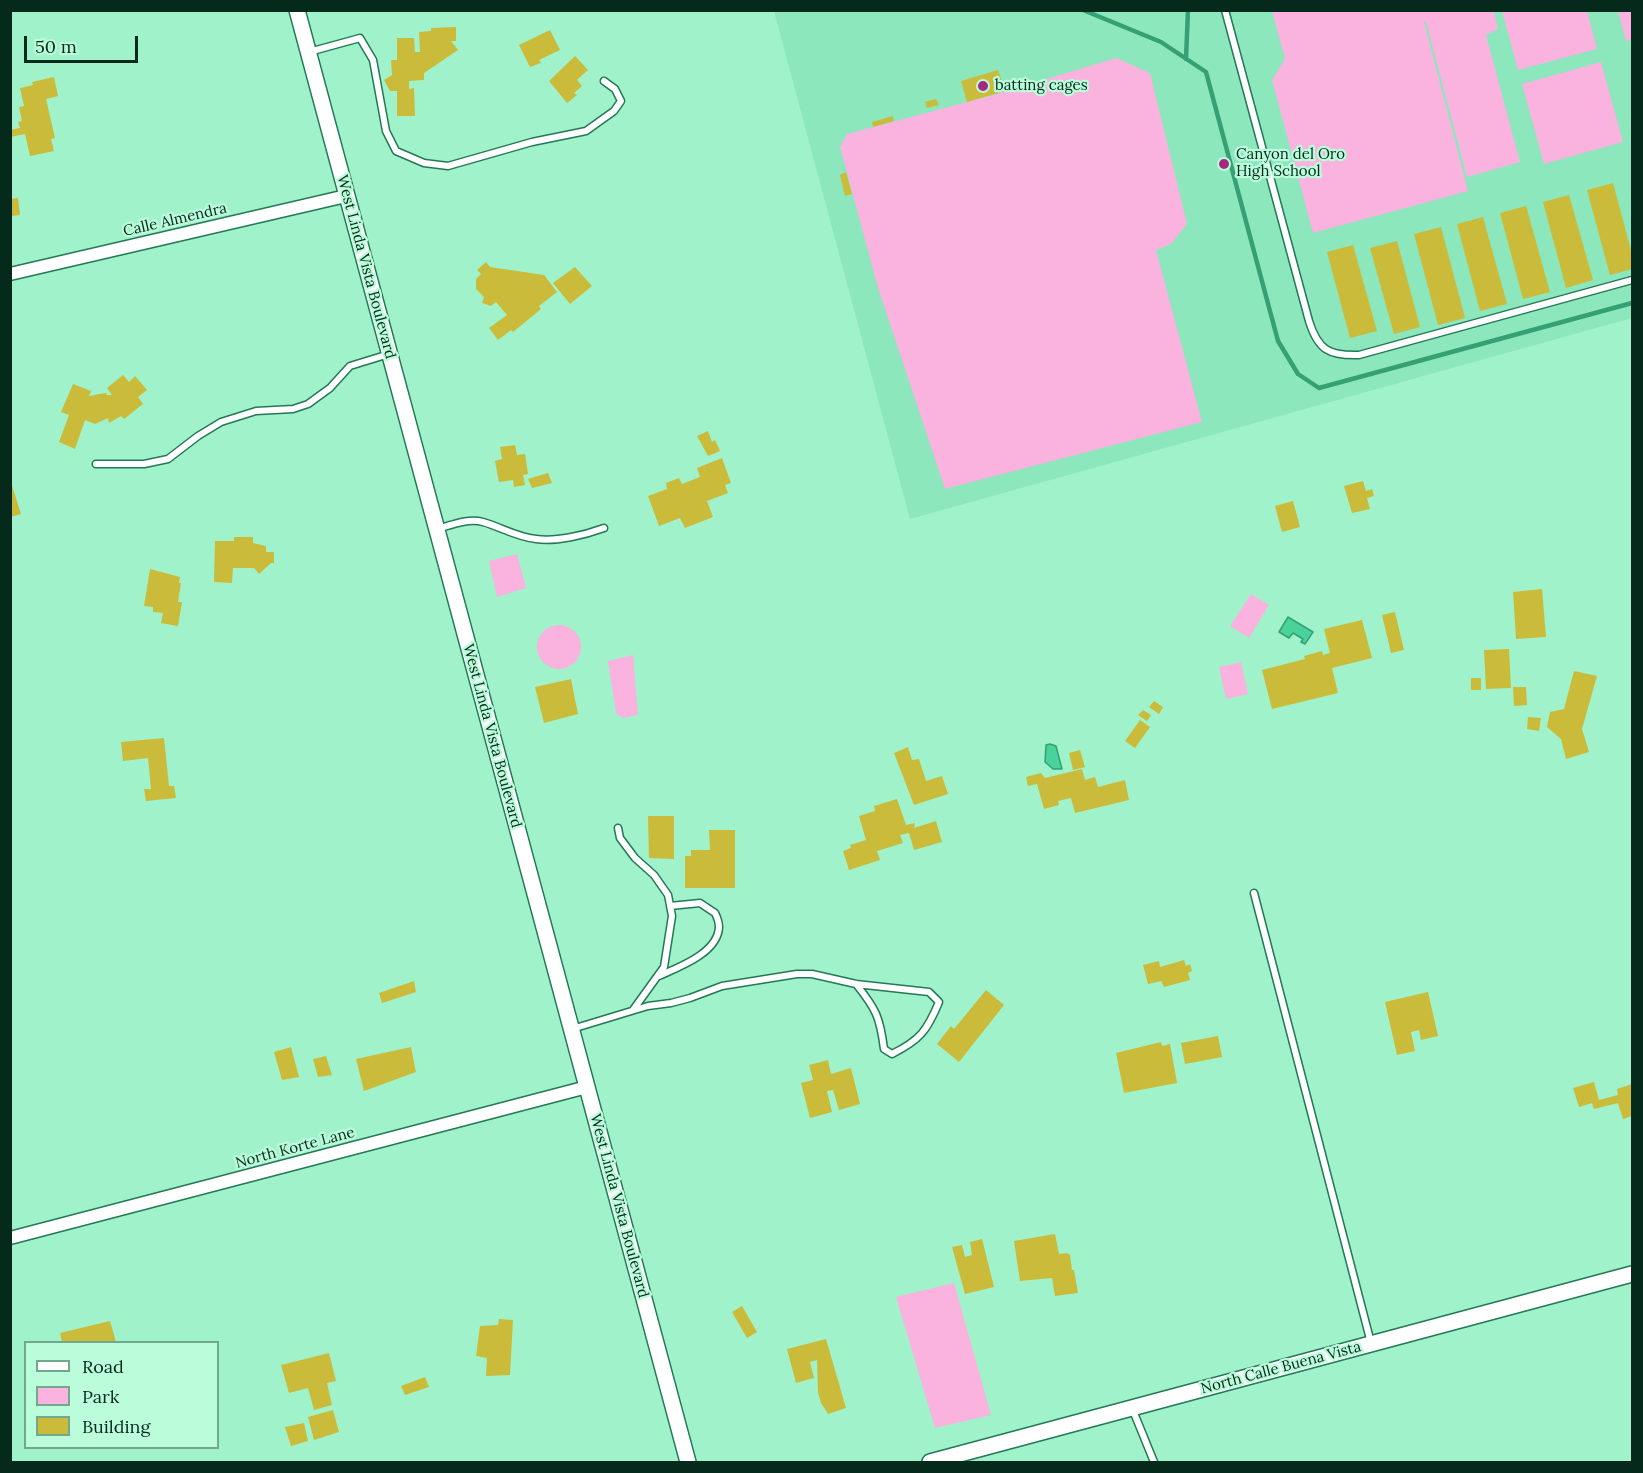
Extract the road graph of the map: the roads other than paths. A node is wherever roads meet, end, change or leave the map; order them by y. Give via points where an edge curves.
1 (297, 10) edge
2 (1225, 10) edge
3 (308, 53) junction
4 (604, 81) dead end
5 (346, 196) junction
6 (10, 274) edge
7 (1632, 280) edge
8 (389, 354) junction
9 (96, 464) dead end
10 (604, 528) dead end
11 (436, 529) junction
12 (618, 828) dead end
13 (1254, 893) dead end
14 (670, 906) junction
15 (658, 976) junction
16 (856, 984) junction
17 (632, 1010) junction
18 (571, 1029) junction
19 (587, 1087) junction
20 (10, 1238) edge
21 (1632, 1274) edge
22 (1371, 1344) junction
23 (1132, 1408) junction
24 (688, 1462) edge
25 (930, 1462) edge
26 (1154, 1462) edge

1 - 3 street, West Linda Vista Boulevard
2 - 7 lane via 1309,321 1322,348 1359,355
3 - 4 lane via 360,38 373,60 386,131 396,151 424,163 448,166 586,131 614,111 621,101 615,89
3 - 5 street, West Linda Vista Boulevard
5 - 6 street, Calle Almendra
5 - 8 street, West Linda Vista Boulevard
8 - 9 lane via 350,366 308,404 256,411 221,422 168,459 144,464
8 - 11 street, West Linda Vista Boulevard
10 - 11 lane via 584,535 537,540 482,522
11 - 18 street, West Linda Vista Boulevard
12 - 14 lane via 620,838 668,895
13 - 22 lane
14 - 15 lane via 668,948
14 - 15 lane via 700,903 716,913 719,926 715,940 704,952
15 - 17 lane
16 - 16 lane via 929,992 939,1002 930,1025 912,1044 892,1054 884,1049 874,1007
16 - 17 lane via 797,974 722,986 671,1004
17 - 18 lane
18 - 19 street, West Linda Vista Boulevard
19 - 20 street, North Korte Lane
19 - 24 street, West Linda Vista Boulevard
21 - 22 street, North Calle Buena Vista
22 - 23 street, North Calle Buena Vista
23 - 25 street, North Calle Buena Vista
23 - 26 lane

